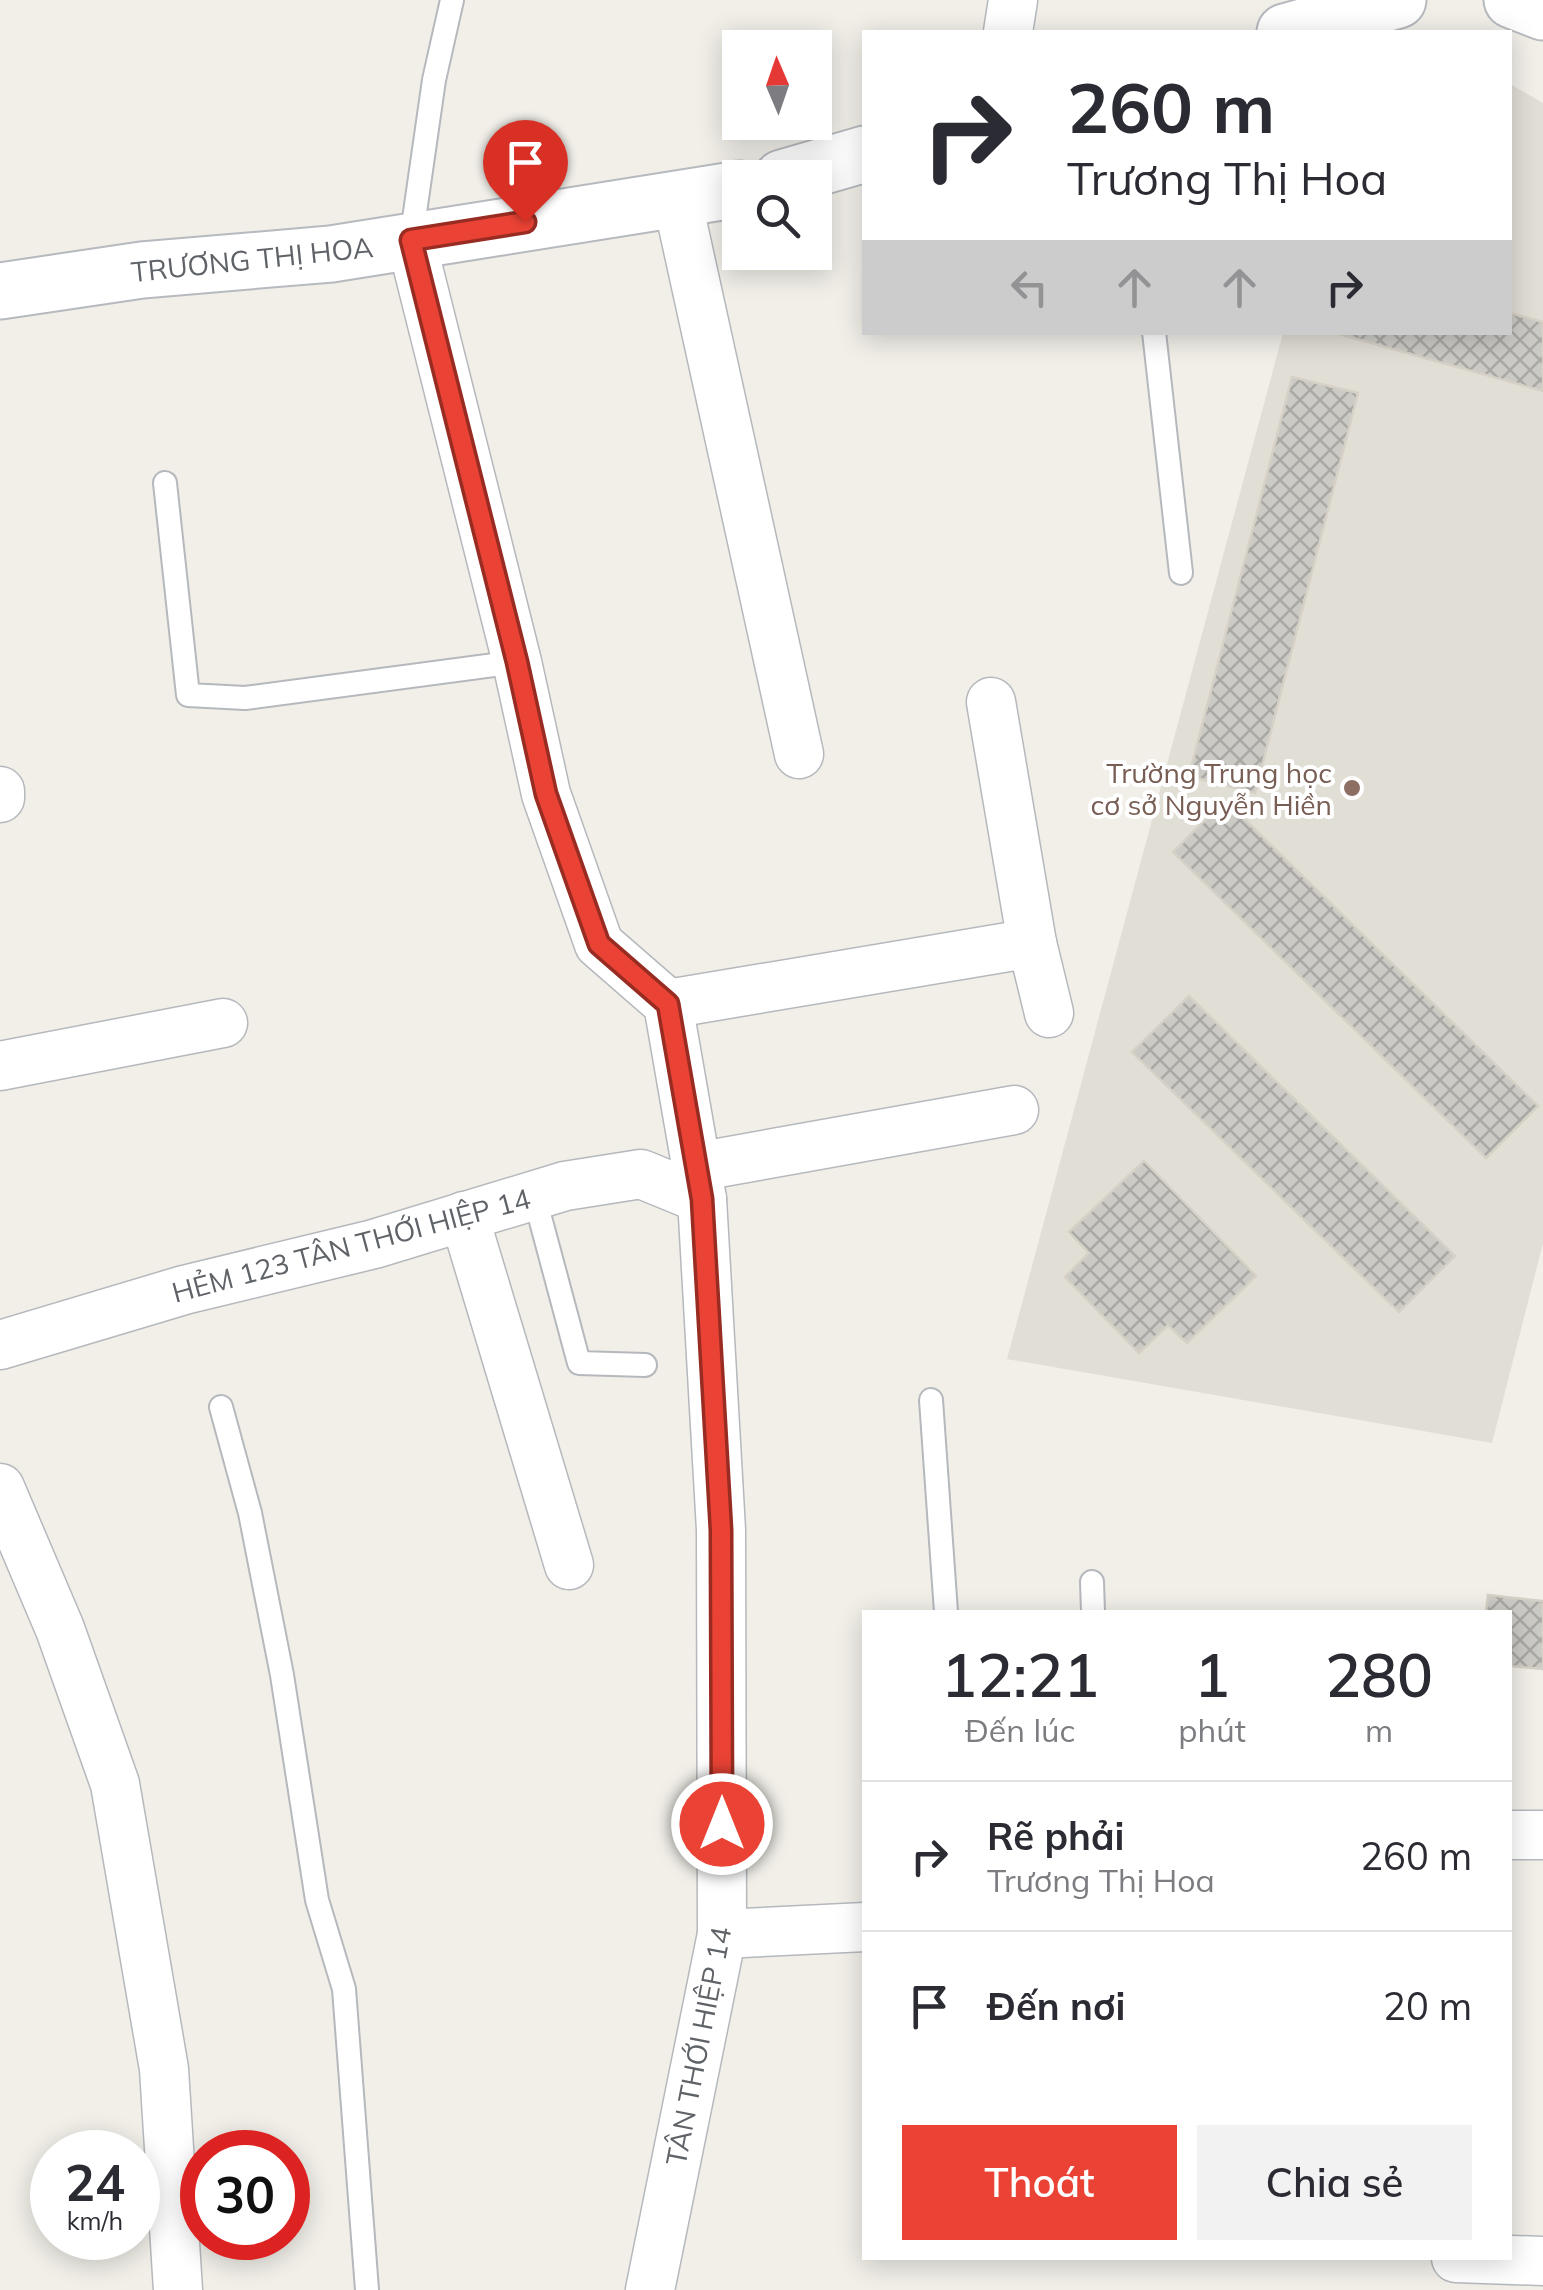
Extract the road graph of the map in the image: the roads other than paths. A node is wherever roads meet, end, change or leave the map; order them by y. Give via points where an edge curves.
1 (452, 0) edge
2 (1013, 0) edge
3 (1398, 0) edge
4 (1512, 0) edge
5 (1543, 12) edge
6 (1008, 30) edge
7 (1292, 30) edge
8 (862, 155) edge
9 (832, 164) edge
10 (722, 192) edge
11 (677, 200) junction
12 (411, 240) junction
13 (0, 292) edge
14 (1154, 335) edge
15 (165, 482) dead end
16 (1181, 573) dead end
17 (517, 662) junction
18 (991, 702) dead end
19 (799, 754) dead end
20 (1032, 943) junction
21 (668, 1004) junction
22 (1048, 1013) dead end
23 (224, 1024) dead end
24 (0, 1066) edge
25 (1014, 1110) dead end
26 (699, 1183) junction
27 (534, 1195) junction
28 (464, 1216) junction
29 (0, 1344) edge
30 (645, 1365) dead end
31 (930, 1400) dead end
32 (220, 1407) dead end
33 (0, 1488) edge
34 (569, 1565) dead end
35 (1092, 1582) dead end
36 (946, 1610) edge
37 (1093, 1610) edge
38 (1512, 1834) edge
39 (1543, 1835) edge
40 (862, 1927) edge
41 (722, 1934) junction
42 (1512, 2260) edge
43 (1543, 2261) edge
44 (178, 2290) edge
45 (367, 2290) edge
46 (650, 2290) edge

1 - 12 lane
2 - 6 street
3 - 7 street
4 - 5 street
8 - 9 street
10 - 11 street, TRƯƠNG THỊ HOA
11 - 12 street, TRƯƠNG THỊ HOA
11 - 19 street
12 - 13 street, TRƯƠNG THỊ HOA
12 - 17 street
14 - 16 lane
15 - 17 lane via 188,695 245,698
17 - 21 street via 546,794 599,944
18 - 20 street
20 - 21 street
20 - 22 street
21 - 26 street, TÂN THỚI HIỆP 14
23 - 24 street
25 - 26 street
26 - 27 street, HẺM 123 TÂN THỚI HIỆP 14 via 641,1174
26 - 41 street, TÂN THỚI HIỆP 14 via 721,1530
27 - 28 street, HẺM 123 TÂN THỚI HIỆP 14
27 - 30 lane via 578,1363
28 - 29 street, HẺM 123 TÂN THỚI HIỆP 14
28 - 34 street
31 - 36 lane
32 - 45 lane via 275,1639 317,1900 344,1989
33 - 44 street via 60,1628 114,1784 164,2069
35 - 37 lane
38 - 39 street
40 - 41 street
41 - 46 street, TÂN THỚI HIỆP 14
42 - 43 street

